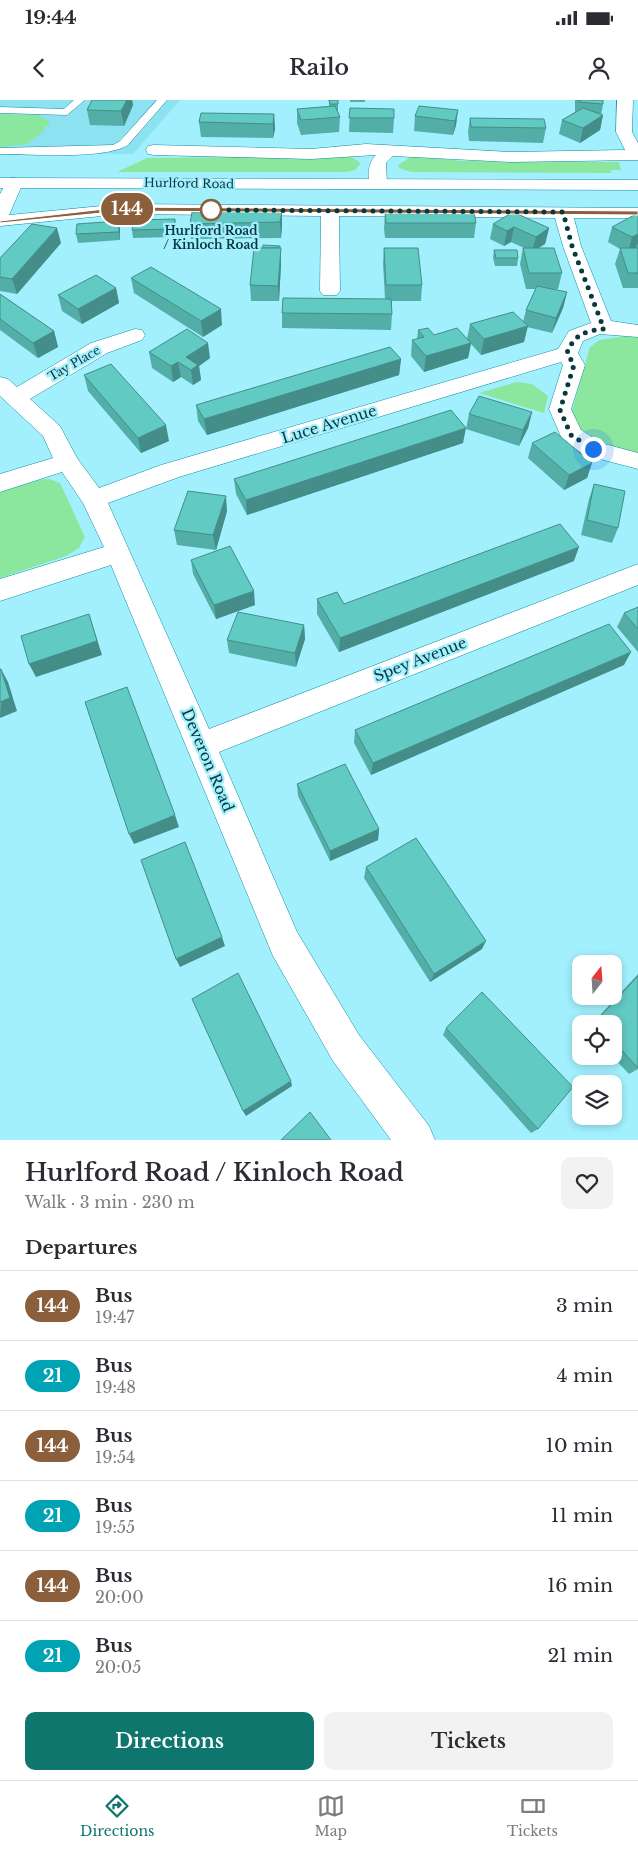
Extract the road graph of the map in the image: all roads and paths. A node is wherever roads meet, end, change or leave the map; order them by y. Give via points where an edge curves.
1 (80, 100) edge
2 (162, 100) edge
3 (626, 100) edge
4 (0, 110) edge
5 (66, 112) junction
6 (86, 113) dead end
7 (136, 115) dead end
8 (150, 115) junction
9 (0, 150) edge
10 (154, 150) dead end
11 (389, 151) junction
12 (637, 154) edge
13 (7, 183) edge
14 (378, 184) junction
15 (638, 185) edge
16 (330, 212) junction
17 (563, 212) junction
18 (638, 213) edge
19 (0, 214) edge
20 (0, 221) edge
21 (330, 291) dead end
22 (604, 329) junction
23 (638, 331) edge
24 (135, 335) dead end
25 (567, 353) junction
26 (8, 390) edge
27 (638, 461) edge
28 (67, 462) junction
29 (0, 483) edge
30 (94, 499) junction
31 (119, 552) junction
32 (638, 574) edge
33 (0, 590) edge
34 (202, 745) junction
35 (415, 1140) edge

1 - 5 lane
2 - 8 lane
3 - 12 street via 624,132
4 - 5 lane
5 - 6 lane
7 - 8 lane
8 - 9 lane via 116,148
10 - 11 street via 311,154 366,149
11 - 12 street via 511,157
11 - 14 street via 378,162
13 - 14 street, Hurlford Road
13 - 19 street
14 - 15 street, Hurlford Road
16 - 17 street, Hurlford Road
16 - 20 street, Hurlford Road via 122,209
16 - 21 street
17 - 18 street, Hurlford Road
17 - 22 street via 572,246
22 - 23 street
22 - 25 street via 588,330 577,336
24 - 26 street, Tay Place
25 - 27 street via 574,365 560,410 571,435 593,449
25 - 30 street, Luce Avenue via 170,471
26 - 28 street, Deveron Road via 52,432
28 - 29 street
28 - 30 street, Deveron Road
30 - 31 street, Deveron Road
31 - 33 street
31 - 34 street, Deveron Road
32 - 34 street, Spey Avenue
34 - 35 street, Deveron Road via 286,944 346,1048

